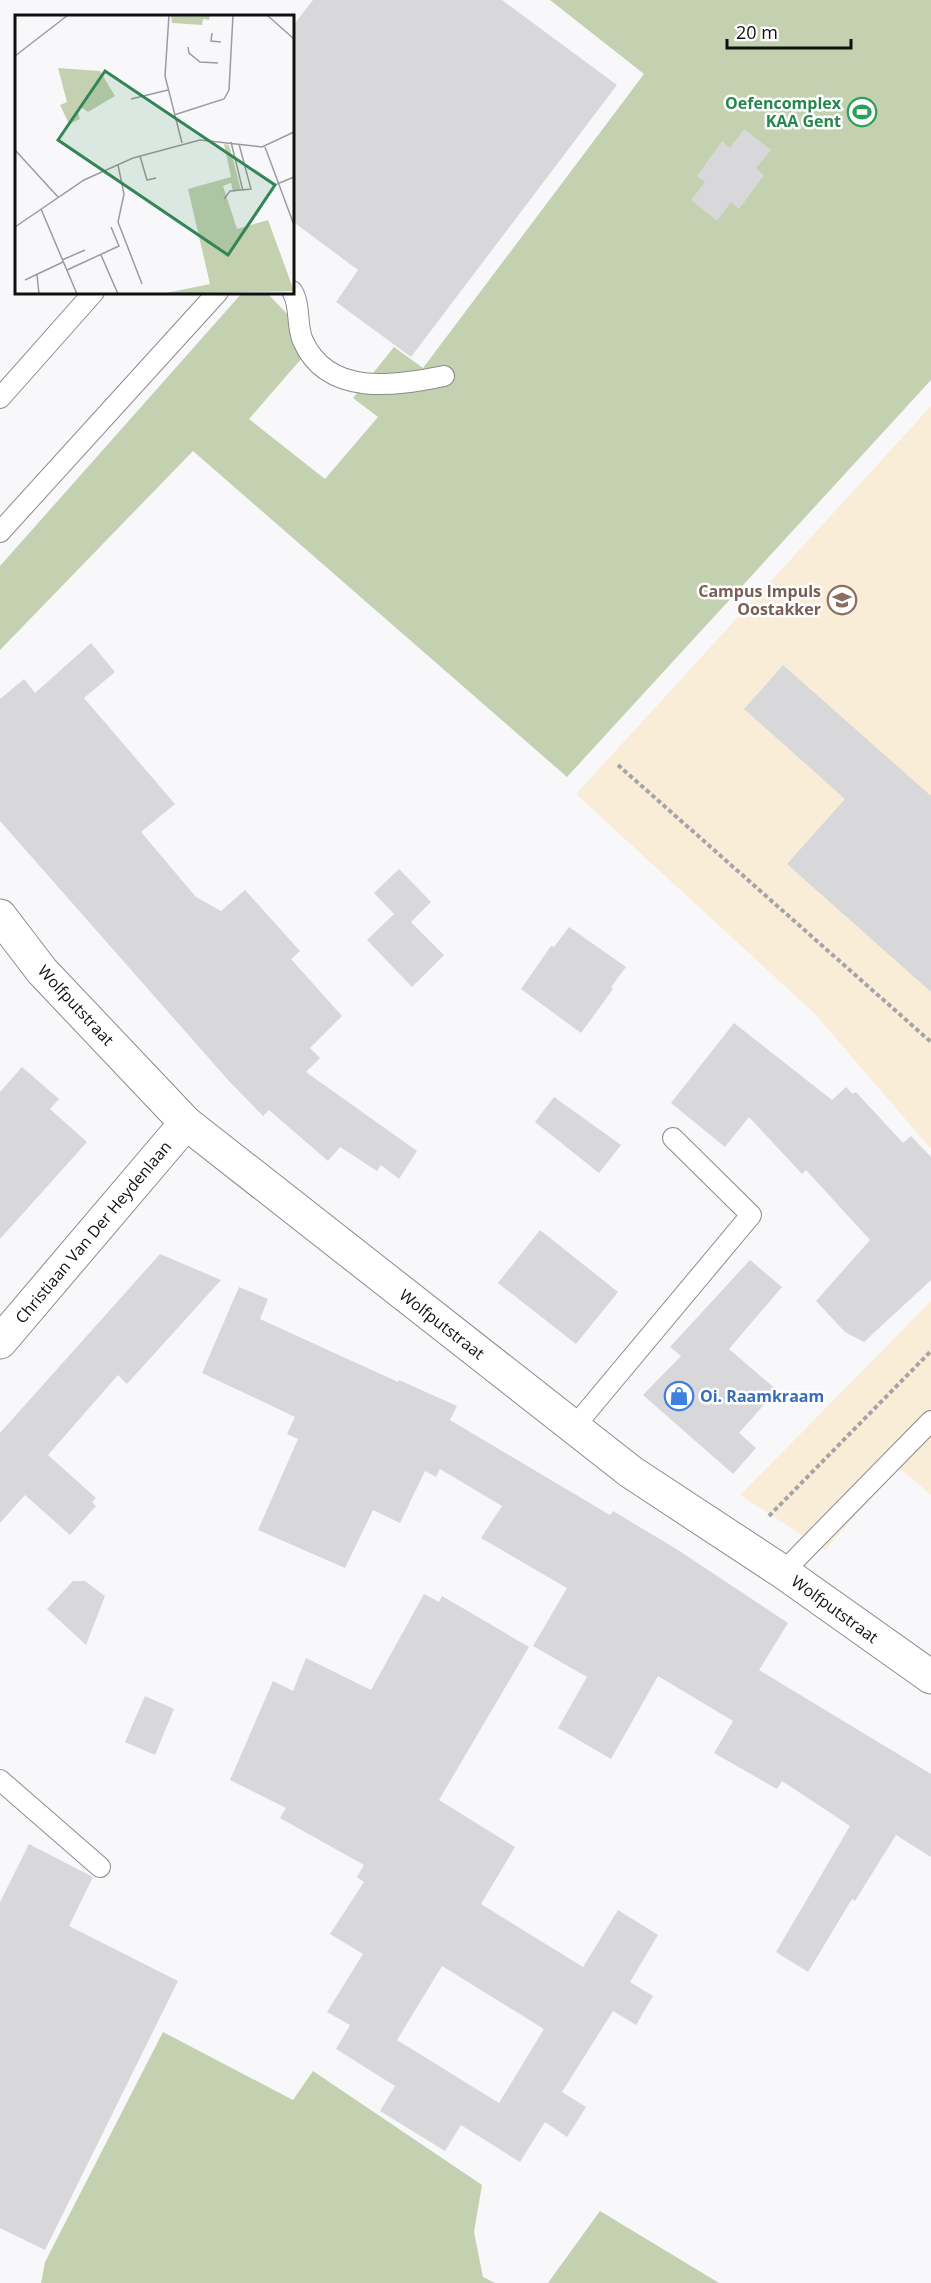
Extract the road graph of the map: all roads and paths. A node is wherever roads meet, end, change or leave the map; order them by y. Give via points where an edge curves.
1 (92, 294) edge
2 (216, 294) edge
3 (293, 294) edge
4 (444, 376) dead end
5 (0, 398) edge
6 (0, 531) edge
7 (618, 765) dead end
8 (0, 915) edge
9 (931, 1042) edge
10 (186, 1123) junction
11 (673, 1138) dead end
12 (0, 1342) edge
13 (931, 1351) edge
14 (931, 1421) edge
15 (574, 1427) junction
16 (742, 1545) junction
17 (783, 1572) junction
18 (931, 1677) edge
19 (0, 1780) edge
20 (100, 1867) dead end

1 - 5 lane
2 - 6 lane
3 - 4 lane via 303,341 327,373 356,382 396,386
7 - 9 path
8 - 10 street, Wolfputstraat via 42,970
10 - 12 street, Christiaan Van Der Heydenlaan
10 - 15 street, Wolfputstraat
11 - 15 lane via 751,1215
13 - 16 path
14 - 17 lane
15 - 16 street, Wolfputstraat via 631,1472
16 - 17 street, Wolfputstraat
17 - 18 street, Wolfputstraat
19 - 20 lane

